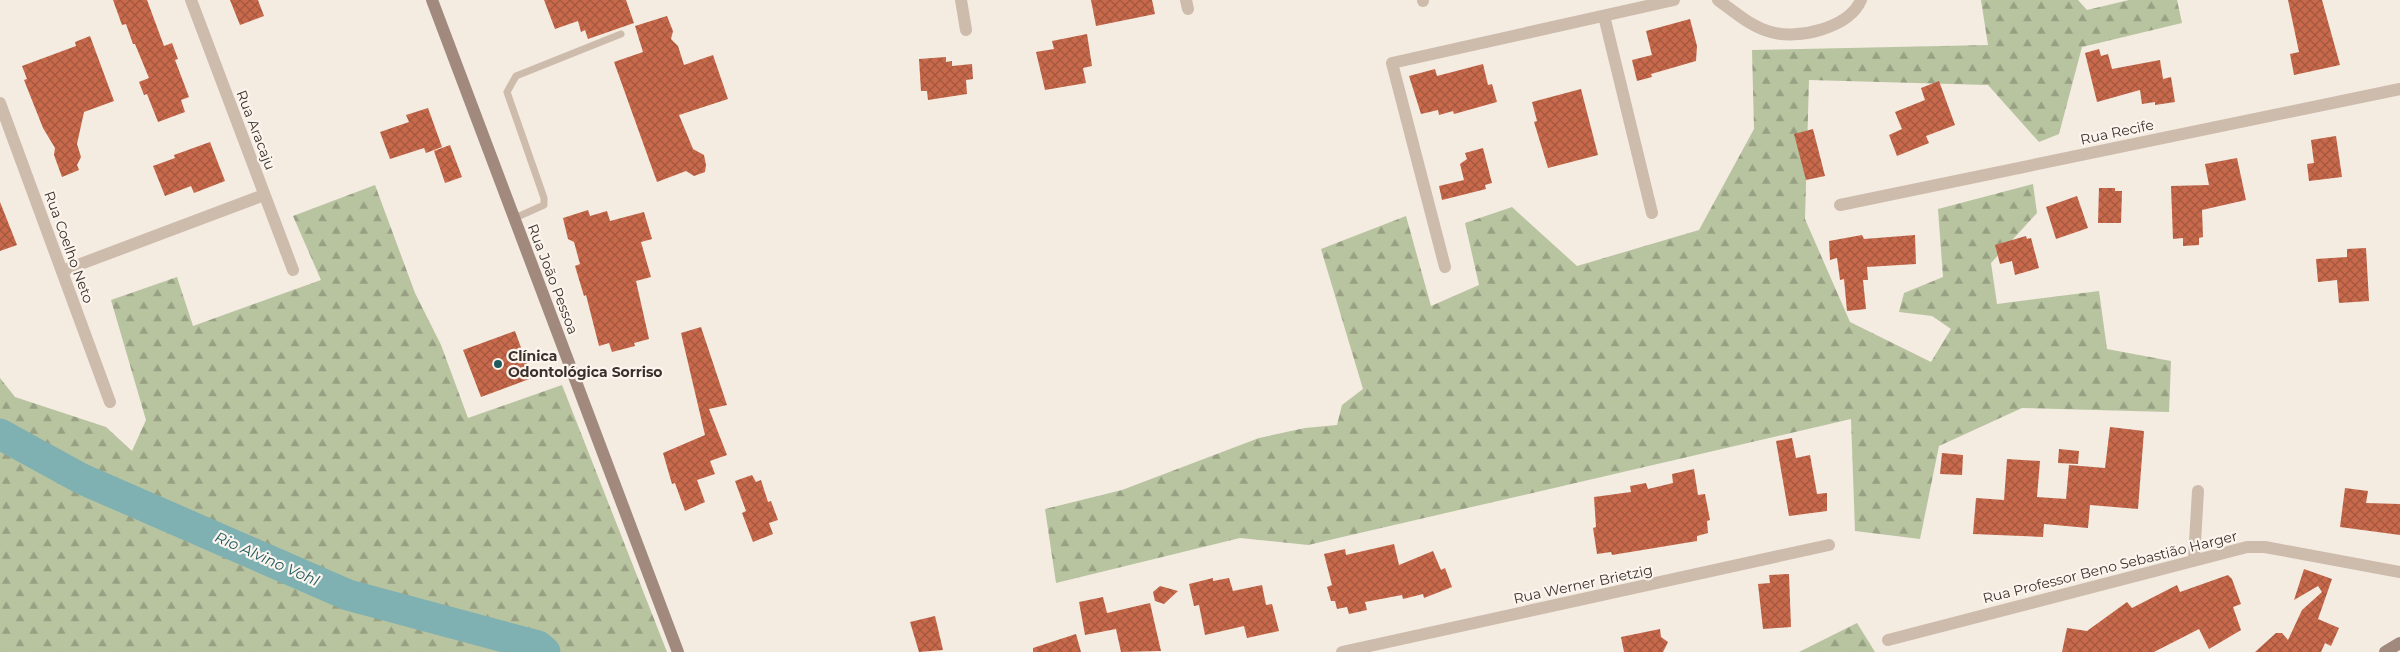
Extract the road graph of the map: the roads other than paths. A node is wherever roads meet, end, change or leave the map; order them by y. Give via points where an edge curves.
1 (190, 0) edge
2 (432, 0) edge
3 (961, 0) edge
4 (1674, 0) edge
5 (1718, 0) edge
6 (1861, 0) edge
7 (1604, 16) junction
8 (966, 30) dead end
9 (621, 34) dead end
10 (2400, 88) edge
11 (0, 103) edge
12 (264, 195) junction
13 (1840, 205) dead end
14 (1652, 213) dead end
15 (514, 218) junction
16 (1445, 267) dead end
17 (293, 270) dead end
18 (62, 271) junction
19 (110, 402) dead end
20 (2198, 491) dead end
21 (1829, 545) dead end
22 (2194, 559) junction
23 (2400, 572) edge
24 (1888, 640) dead end
25 (2400, 643) edge
26 (678, 652) edge
27 (1342, 652) edge
28 (2386, 652) edge

1 - 12 street, Rua Aracaju
2 - 15 street, Rua João Pessoa
3 - 8 street
4 - 7 street
5 - 6 street via 1755,26 1788,35 1817,30 1841,21
7 - 14 street
7 - 16 street via 1392,63
9 - 15 lane via 516,76 507,92 544,206
10 - 13 street, Rua Recife
11 - 18 street, Rua Coelho Neto
12 - 17 street, Rua Aracaju
12 - 18 street
15 - 26 street, Rua João Pessoa
18 - 19 street, Rua Coelho Neto
20 - 22 street
21 - 27 street, Rua Werner Brietzig
22 - 23 street, Rua Professor Beno Sebastião Harger via 2247,547 2265,547
22 - 24 street, Rua Professor Beno Sebastião Harger
25 - 28 street

